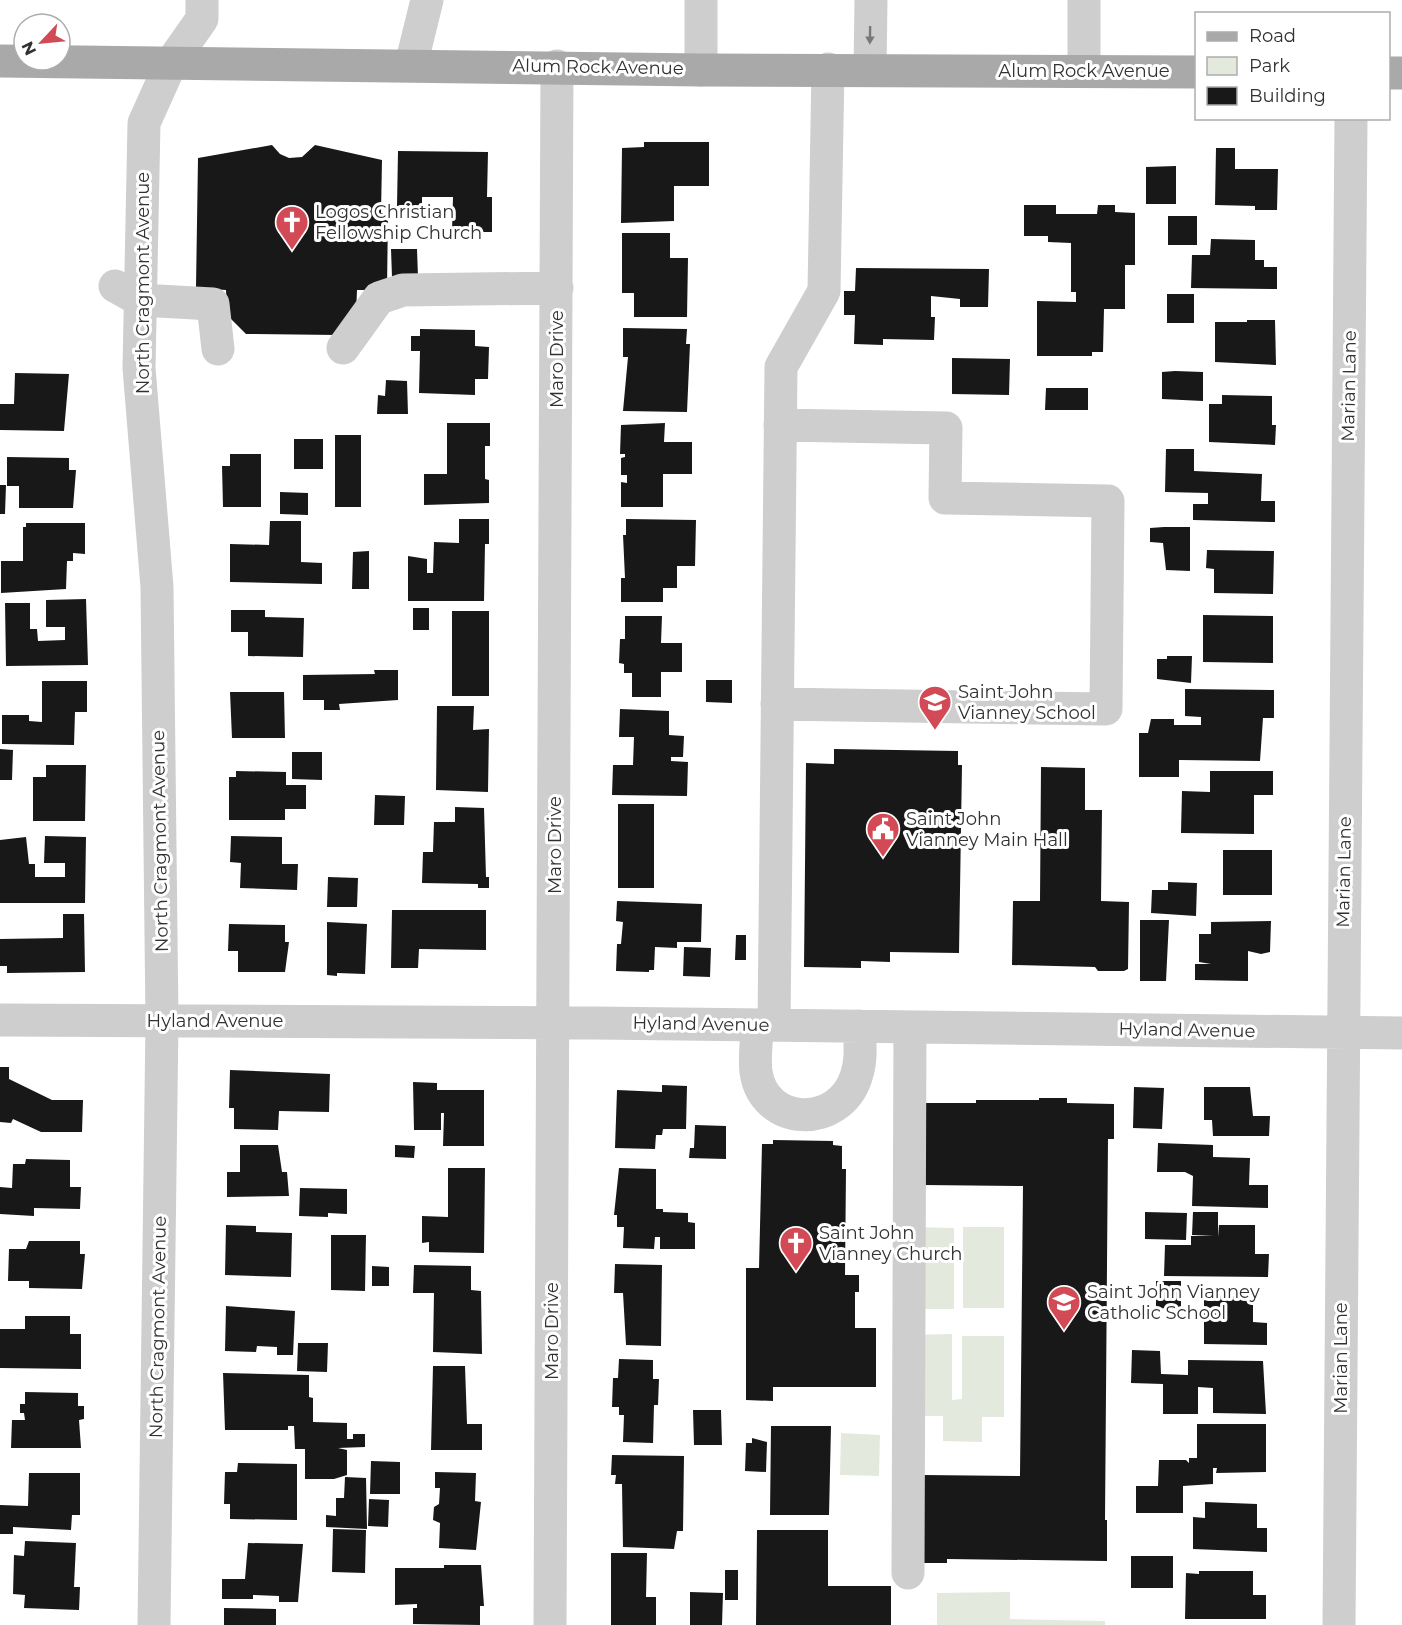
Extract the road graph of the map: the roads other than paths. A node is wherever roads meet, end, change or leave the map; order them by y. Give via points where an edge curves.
1 (202, 0) edge
2 (427, 0) edge
3 (701, 0) edge
4 (871, 0) edge
5 (1084, 0) edge
6 (0, 61) edge
7 (171, 63) junction
8 (411, 65) junction
9 (557, 66) junction
10 (828, 69) junction
11 (701, 70) junction
12 (870, 70) junction
13 (1084, 70) junction
14 (1195, 72) edge
15 (1351, 120) edge
16 (557, 288) junction
17 (128, 293) junction
18 (343, 348) dead end
19 (218, 349) dead end
20 (780, 425) junction
21 (777, 704) junction
22 (0, 1020) edge
23 (162, 1021) junction
24 (554, 1023) junction
25 (765, 1025) junction
26 (859, 1026) junction
27 (910, 1027) junction
28 (1343, 1032) junction
29 (1402, 1032) edge
30 (908, 1573) dead end
31 (154, 1625) edge
32 (550, 1625) edge
33 (1339, 1625) edge

1 - 7 street, North Cragmont Avenue via 202,19
2 - 8 street
3 - 11 street
4 -> 12 street
5 - 13 street
6 - 7 main road, Alum Rock Avenue
7 - 8 main road, Alum Rock Avenue
7 - 17 street, North Cragmont Avenue via 144,119
8 - 9 main road, Alum Rock Avenue
9 - 11 main road, Alum Rock Avenue
9 - 16 street, Maro Drive
10 - 11 main road, Alum Rock Avenue
10 - 12 main road, Alum Rock Avenue
10 - 20 street via 824,291 781,367
12 - 13 main road, Alum Rock Avenue
13 - 14 main road, Alum Rock Avenue
15 - 28 street, Marian Lane
16 - 18 street via 403,290 379,298
16 - 24 street, Maro Drive
17 - 19 street via 213,304
17 - 23 street, North Cragmont Avenue via 139,368 158,586
20 - 21 street
20 - 21 street via 946,428 945,498 1108,501 1106,709
21 - 25 street
22 - 23 street, Hyland Avenue
23 - 24 street, Hyland Avenue
23 - 31 street, North Cragmont Avenue
24 - 25 street, Hyland Avenue
24 - 32 street, Maro Drive
25 - 26 street, Hyland Avenue
25 - 26 street via 756,1072 764,1094 781,1109 802,1117 825,1112 846,1095 856,1079 861,1057
26 - 27 street, Hyland Avenue
27 - 28 street, Hyland Avenue
27 - 30 street
28 - 29 street, Hyland Avenue
28 - 33 street, Marian Lane

